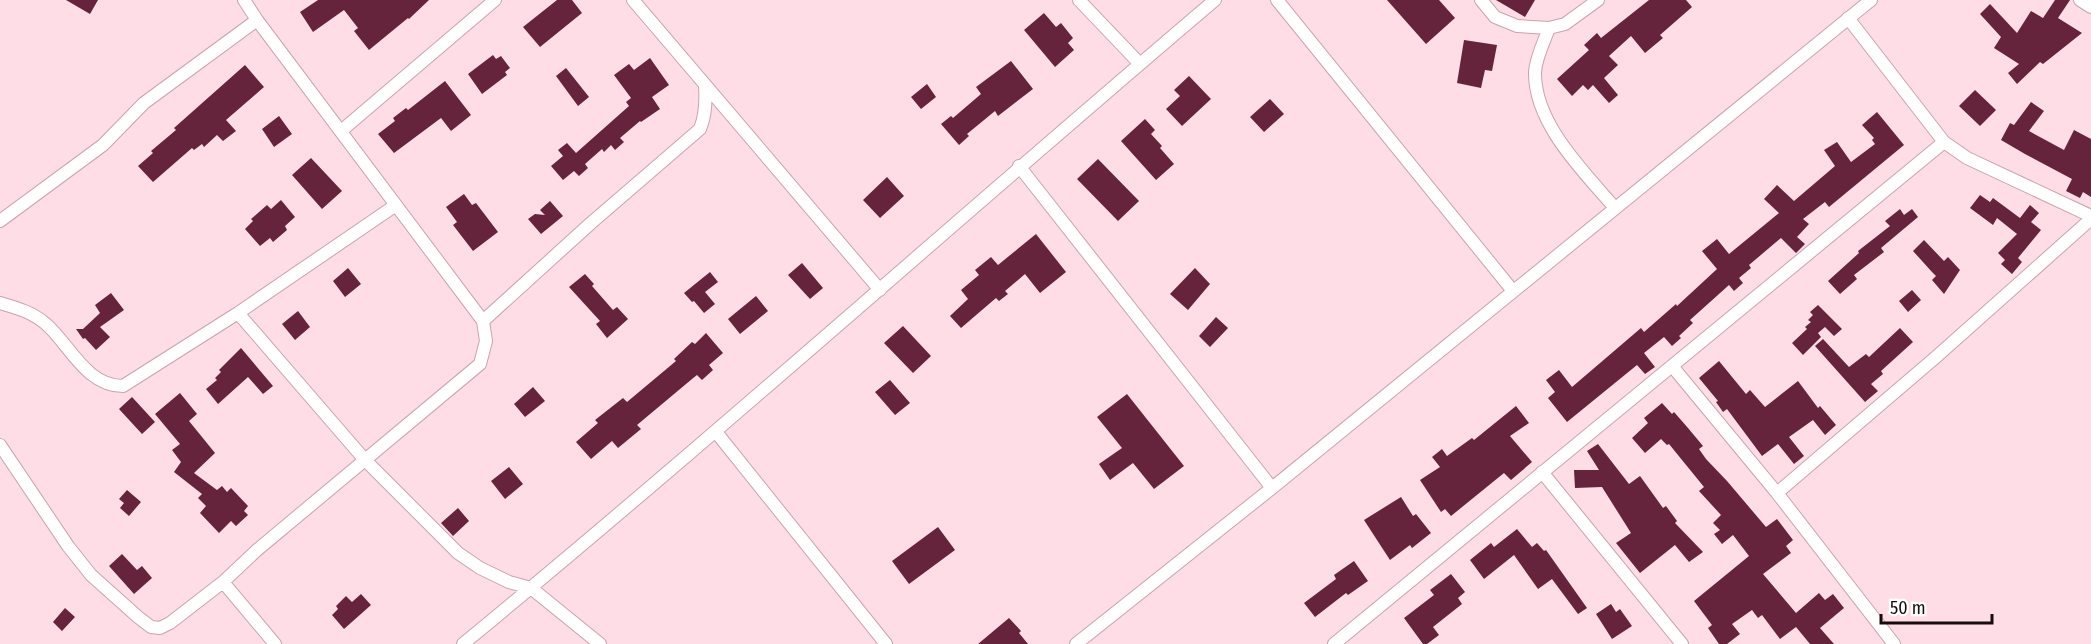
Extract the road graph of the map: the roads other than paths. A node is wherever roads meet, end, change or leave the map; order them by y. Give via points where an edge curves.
1 (244, 0) edge
2 (495, 0) edge
3 (633, 0) edge
4 (1079, 0) edge
5 (1215, 0) edge
6 (1277, 0) edge
7 (1481, 0) edge
8 (1598, 0) edge
9 (1871, 0) edge
10 (2080, 0) edge
11 (2091, 7) edge
12 (1848, 18) junction
13 (257, 20) junction
14 (1549, 28) junction
15 (1140, 64) junction
16 (705, 85) junction
17 (340, 131) junction
18 (1944, 142) junction
19 (1019, 166) junction
20 (396, 205) junction
21 (1615, 208) junction
22 (2091, 218) edge
23 (0, 221) edge
24 (880, 290) junction
25 (1513, 291) junction
26 (0, 303) edge
27 (238, 313) junction
28 (483, 321) junction
29 (1672, 366) junction
30 (716, 432) junction
31 (0, 445) edge
32 (365, 460) junction
33 (1542, 472) junction
34 (1272, 488) junction
35 (1777, 493) junction
36 (223, 582) junction
37 (531, 588) junction
38 (275, 644) edge
39 (463, 644) edge
40 (600, 644) edge
41 (886, 644) edge
42 (1076, 644) edge
43 (1334, 644) edge
44 (1682, 644) edge
45 (1894, 644) edge

1 - 13 street
2 - 17 street
3 - 16 street
4 - 15 street
5 - 15 street
6 - 25 street
7 - 14 street via 1495,17 1517,26
8 - 14 street via 1565,24
9 - 12 street
10 - 11 street
12 - 18 street
12 - 21 street
13 - 17 street
13 - 23 street via 144,104 103,145
14 - 21 street via 1535,70 1545,117
15 - 19 street
16 - 24 street
16 - 28 street via 705,118 700,129
17 - 20 street
18 - 22 street via 1967,158
18 - 29 street
19 - 24 street
19 - 34 street
20 - 27 street
20 - 28 street
21 - 25 street
22 - 35 street
24 - 30 street
25 - 34 street
26 - 27 street via 27,311 44,322 81,365 111,386 123,386
27 - 32 street
28 - 32 street via 486,341 480,364
29 - 33 street
29 - 35 street
30 - 37 street
30 - 41 street
31 - 36 street via 91,574 151,627 170,623
32 - 36 street
32 - 37 street via 458,553 509,582
33 - 43 street
33 - 44 street
34 - 42 street
35 - 45 street
36 - 38 street
37 - 39 street
37 - 40 street

